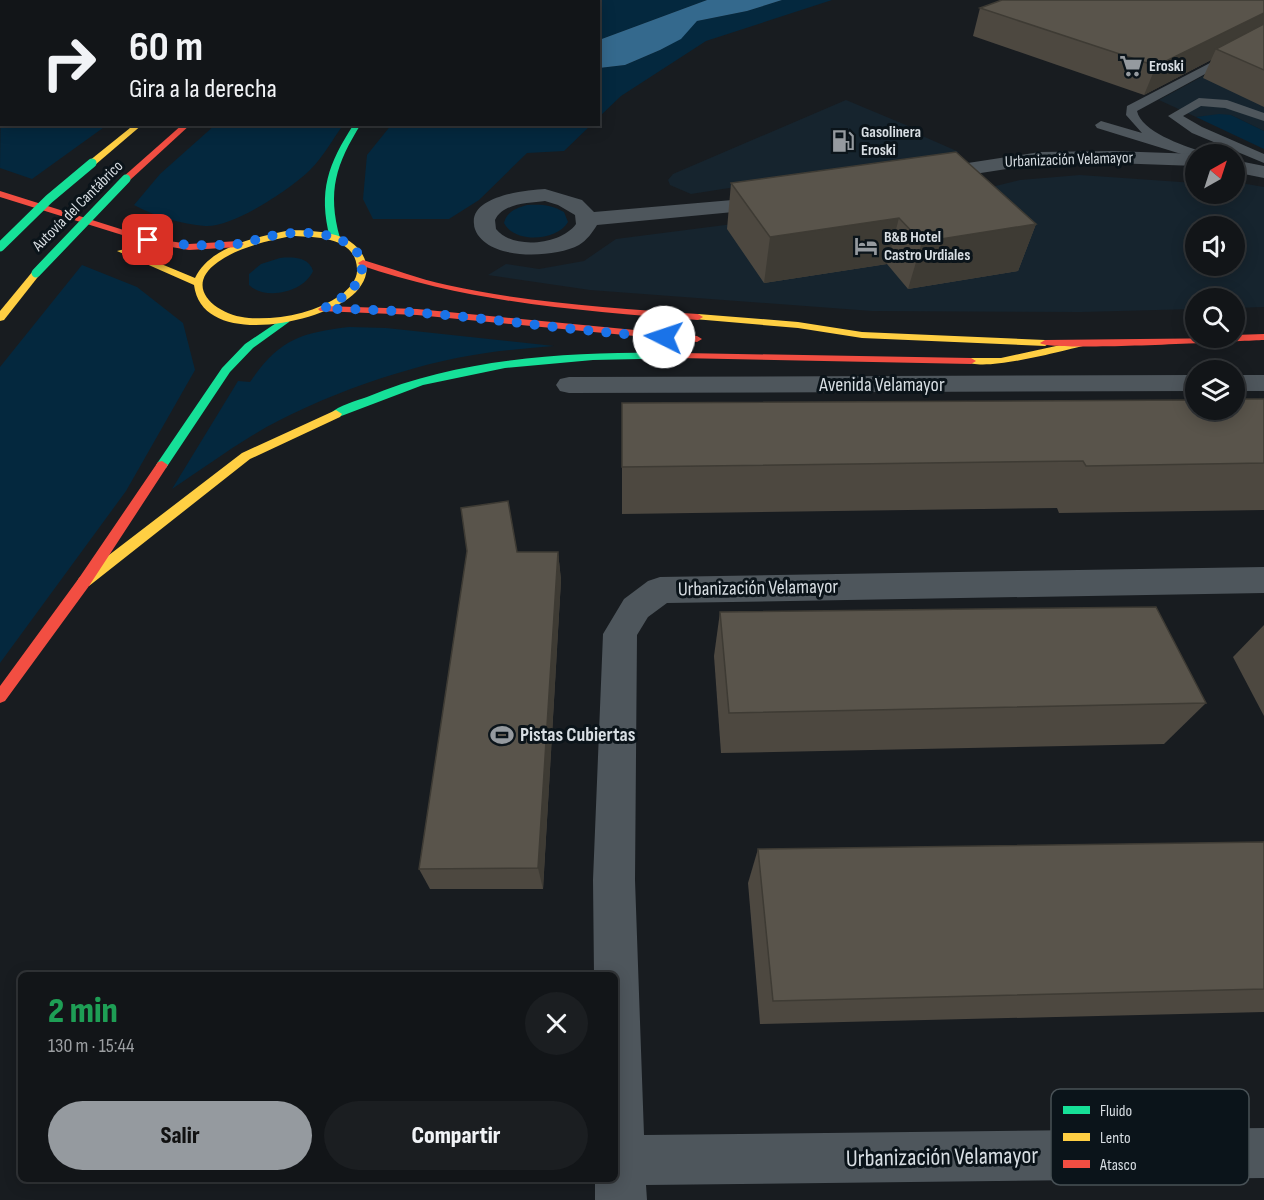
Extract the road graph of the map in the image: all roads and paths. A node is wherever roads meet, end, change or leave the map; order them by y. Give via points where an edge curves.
1 (1264, 38) edge
2 (1264, 117) edge
3 (1101, 125) dead end
4 (138, 126) edge
5 (186, 126) edge
6 (357, 126) edge
7 (1197, 130) junction
8 (1201, 144) edge
9 (1173, 146) junction
10 (1185, 150) edge
11 (1185, 156) edge
12 (1264, 159) edge
13 (1245, 168) edge
14 (1264, 172) edge
15 (907, 178) edge
16 (0, 194) edge
17 (790, 198) edge
18 (14, 217) dead end
19 (587, 219) dead end
20 (334, 238) junction
21 (90, 241) dead end
22 (243, 244) junction
23 (0, 247) edge
24 (112, 248) dead end
25 (363, 263) junction
26 (198, 283) junction
27 (323, 309) junction
28 (0, 318) edge
29 (285, 320) junction
30 (862, 335) junction
31 (1264, 337) edge
32 (711, 340) dead end
33 (770, 344) dead end
34 (1079, 344) junction
35 (1185, 383) edge
36 (1245, 383) edge
37 (1264, 383) edge
38 (569, 385) dead end
39 (1264, 580) edge
40 (84, 582) junction
41 (0, 697) edge
42 (616, 972) edge
43 (618, 1051) edge
44 (1264, 1153) edge
45 (1249, 1154) edge
46 (1051, 1162) edge
47 (621, 1180) edge

1 - 9 lane via 1131,110 1136,122
2 - 7 lane via 1227,104 1199,102 1174,116
3 - 9 lane
4 - 23 main road, Autovía del Cantábrico, bridge via 49,199
5 - 28 main road, Autovía del Cantábrico, bridge via 126,180 36,273
6 - 20 main road via 336,165 328,193 326,207
7 - 8 lane
7 - 12 lane
9 - 10 lane
11 - 15 street, Urbanización Velamayor via 1040,158
13 - 14 street
16 - 22 main road via 159,242 189,247
17 - 19 street via 744,206
18 - 21 main road
20 - 22 main road via 291,233
20 - 25 main road via 354,248
22 - 26 main road via 213,261
24 - 26 main road
25 - 27 main road via 362,275 354,287
25 - 30 main road via 399,278 492,297 798,325
26 - 29 main road via 198,295 220,315 238,320
27 - 29 main road
27 - 32 main road via 378,308 617,334
29 - 40 main road via 249,346 226,370
30 - 33 main road via 805,346
30 - 34 main road
31 - 34 main road
34 - 40 main road via 1002,361 629,354 475,368 374,396 246,456
35 - 38 street, Avenida Velamayor
36 - 37 street
39 - 42 street, Urbanización Velamayor via 660,590 636,608 620,634 614,880
40 - 41 main road
43 - 47 street, Urbanización Velamayor
44 - 45 street, Urbanización Velamayor
46 - 47 street, Urbanización Velamayor

